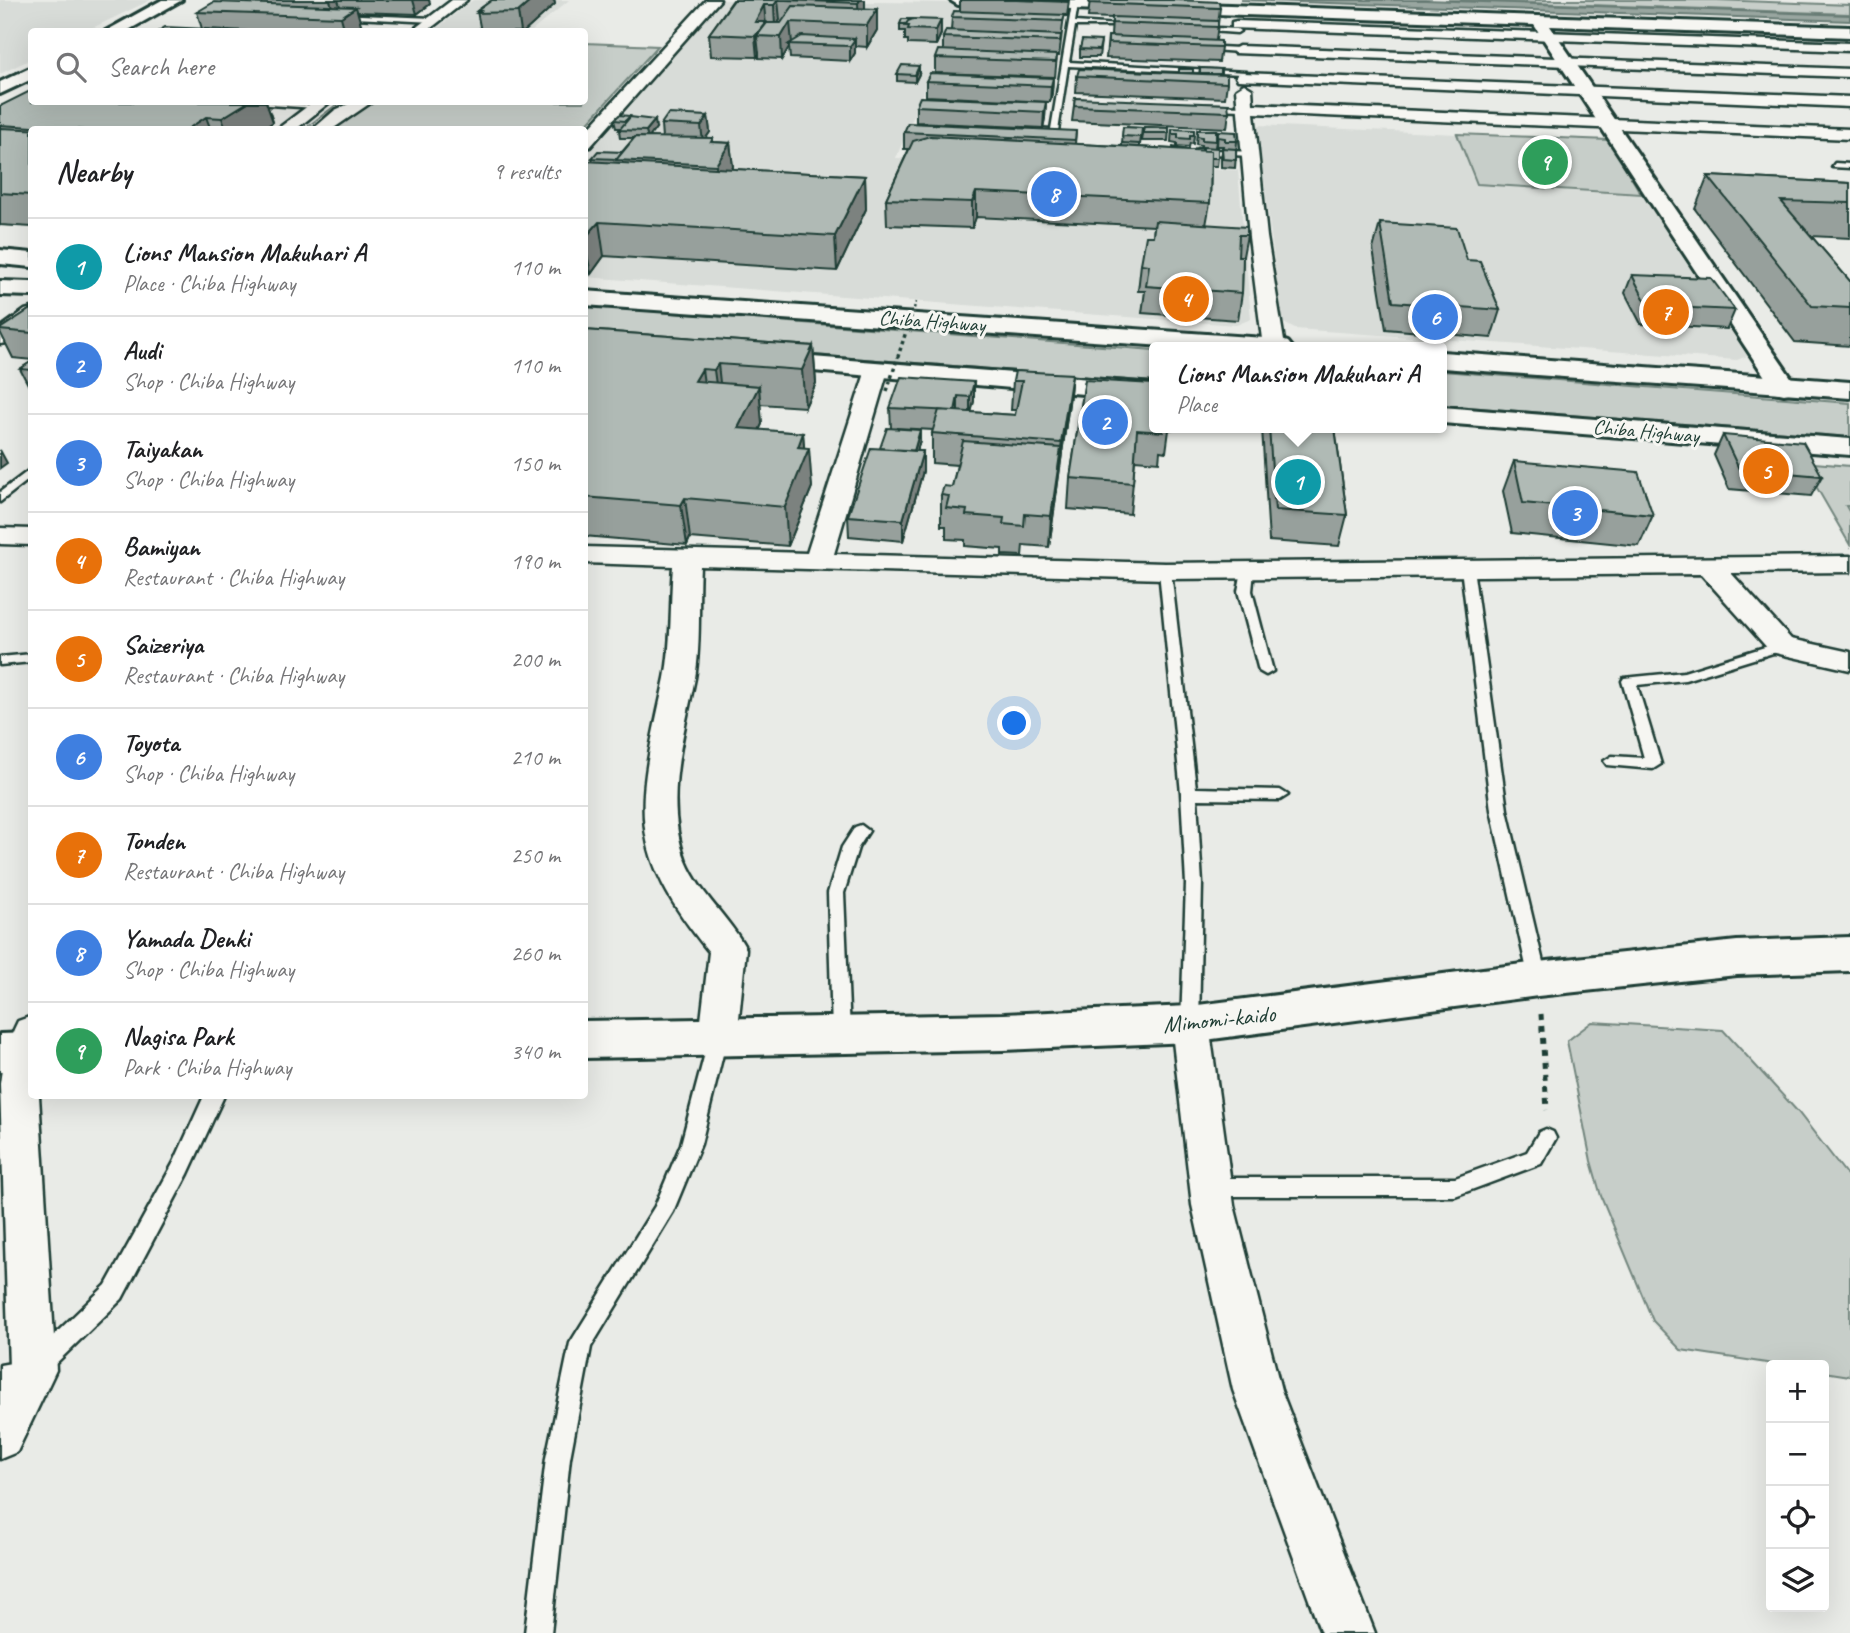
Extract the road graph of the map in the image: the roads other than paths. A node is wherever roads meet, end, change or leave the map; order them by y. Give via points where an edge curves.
1 (174, 0) edge
2 (460, 0) edge
3 (713, 0) edge
4 (958, 0) edge
5 (192, 6) dead end
6 (334, 16) edge
7 (1073, 16) junction
8 (386, 18) junction
9 (1060, 19) edge
10 (433, 20) junction
11 (1236, 22) junction
12 (376, 25) dead end
13 (1141, 27) edge
14 (120, 28) edge
15 (151, 28) edge
16 (423, 28) edge
17 (1543, 28) junction
18 (1182, 29) edge
19 (1850, 32) edge
20 (1056, 38) edge
21 (1069, 41) junction
22 (1082, 44) edge
23 (1850, 47) edge
24 (1187, 48) edge
25 (1240, 50) junction
26 (1052, 59) edge
27 (1065, 62) junction
28 (1566, 62) junction
29 (28, 74) edge
30 (1850, 74) edge
31 (1242, 75) junction
32 (1049, 81) edge
33 (1062, 82) junction
34 (0, 89) edge
35 (1586, 91) junction
36 (28, 93) edge
37 (1072, 102) edge
38 (1850, 102) edge
39 (1058, 103) junction
40 (318, 105) edge
41 (358, 105) edge
42 (1045, 105) edge
43 (1192, 106) edge
44 (0, 107) edge
45 (1246, 108) junction
46 (1607, 123) junction
47 (289, 126) edge
48 (325, 126) edge
49 (1026, 130) edge
50 (1850, 134) edge
51 (588, 139) edge
52 (1188, 150) edge
53 (1250, 153) junction
54 (1835, 165) dead end
55 (1850, 166) edge
56 (0, 257) edge
57 (28, 260) edge
58 (0, 288) edge
59 (28, 289) edge
60 (588, 298) edge
61 (28, 317) edge
62 (0, 338) edge
63 (1204, 342) edge
64 (1273, 342) edge
65 (740, 359) edge
66 (1447, 360) edge
67 (882, 380) junction
68 (1784, 386) junction
69 (1850, 390) edge
70 (1149, 392) edge
71 (1447, 415) edge
72 (1850, 447) edge
73 (28, 474) edge
74 (0, 498) edge
75 (0, 537) edge
76 (28, 537) edge
77 (588, 555) edge
78 (687, 557) junction
79 (818, 561) junction
80 (1850, 564) edge
81 (1709, 566) junction
82 (1467, 568) junction
83 (1165, 571) junction
84 (1248, 571) junction
85 (1781, 646) junction
86 (28, 658) edge
87 (0, 661) edge
88 (1850, 661) edge
89 (1266, 671) dead end
90 (1612, 761) dead end
91 (1188, 793) junction
92 (1280, 795) dead end
93 (861, 831) dead end
94 (1850, 954) edge
95 (1538, 979) junction
96 (1190, 1024) junction
97 (841, 1033) junction
98 (718, 1038) junction
99 (588, 1040) edge
100 (21, 1047) edge
101 (213, 1099) edge
102 (1546, 1138) road end
103 (1213, 1187) junction
104 (16, 1373) edge
105 (0, 1435) edge
106 (538, 1633) edge
107 (1348, 1633) edge

1 - 14 main road
2 - 10 street
3 - 51 street
4 - 7 main road
5 - 15 main road
6 - 8 lane
7 - 9 lane
7 - 11 main road
7 - 13 lane
7 - 21 lane
8 - 10 lane
8 - 12 lane
10 - 16 street
11 - 17 main road
11 - 18 lane
11 - 25 street
17 - 19 main road
17 - 23 street
17 - 28 main road
20 - 21 lane
21 - 22 lane
21 - 27 lane
24 - 25 lane
25 - 28 street
25 - 31 street
26 - 27 lane
27 - 31 lane
27 - 33 lane
28 - 30 street
28 - 35 main road
29 - 34 main road
31 - 35 street
31 - 45 street
32 - 33 lane
33 - 39 lane
35 - 38 street
35 - 46 main road
36 - 44 main road
37 - 39 lane
39 - 42 lane
39 - 49 lane via 1054,131
40 - 47 street
41 - 48 street
43 - 45 lane
45 - 46 street
45 - 53 street
46 - 50 street
46 - 68 main road
52 - 53 lane
53 - 64 street
54 - 55 lane
56 - 57 main road
58 - 59 main road
60 - 63 main road, Chiba Highway
61 - 62 street
65 - 67 main road
66 - 68 main road
67 - 70 main road
67 - 79 street
68 - 69 main road
71 - 72 main road, Chiba Highway
73 - 74 lane
75 - 76 street
77 - 78 street
78 - 79 street
78 - 98 street via 680,677 658,805 663,847 676,876 728,948
79 - 83 street
80 - 81 street
81 - 82 street
81 - 85 street
82 - 84 street
82 - 95 lane via 1499,810
83 - 84 street
83 - 91 lane
84 - 89 lane via 1245,591
85 - 88 street
85 - 90 lane via 1685,676 1629,681 1653,764
86 - 87 lane
91 - 92 lane
91 - 96 lane via 1194,884
93 - 97 lane via 850,847 836,893
94 - 95 main road, Mimomi-kaido via 1737,958
95 - 96 main road, Mimomi-kaido
96 - 97 main road, Mimomi-kaido
96 - 103 street
97 - 98 main road, Mimomi-kaido
98 - 99 main road, Mimomi-kaido
98 - 106 lane via 691,1143 663,1212 581,1343 558,1458
100 - 104 street
101 - 104 lane via 114,1292
102 - 103 lane via 1534,1158 1455,1186
103 - 107 street via 1213,1205 1257,1390
104 - 105 street

